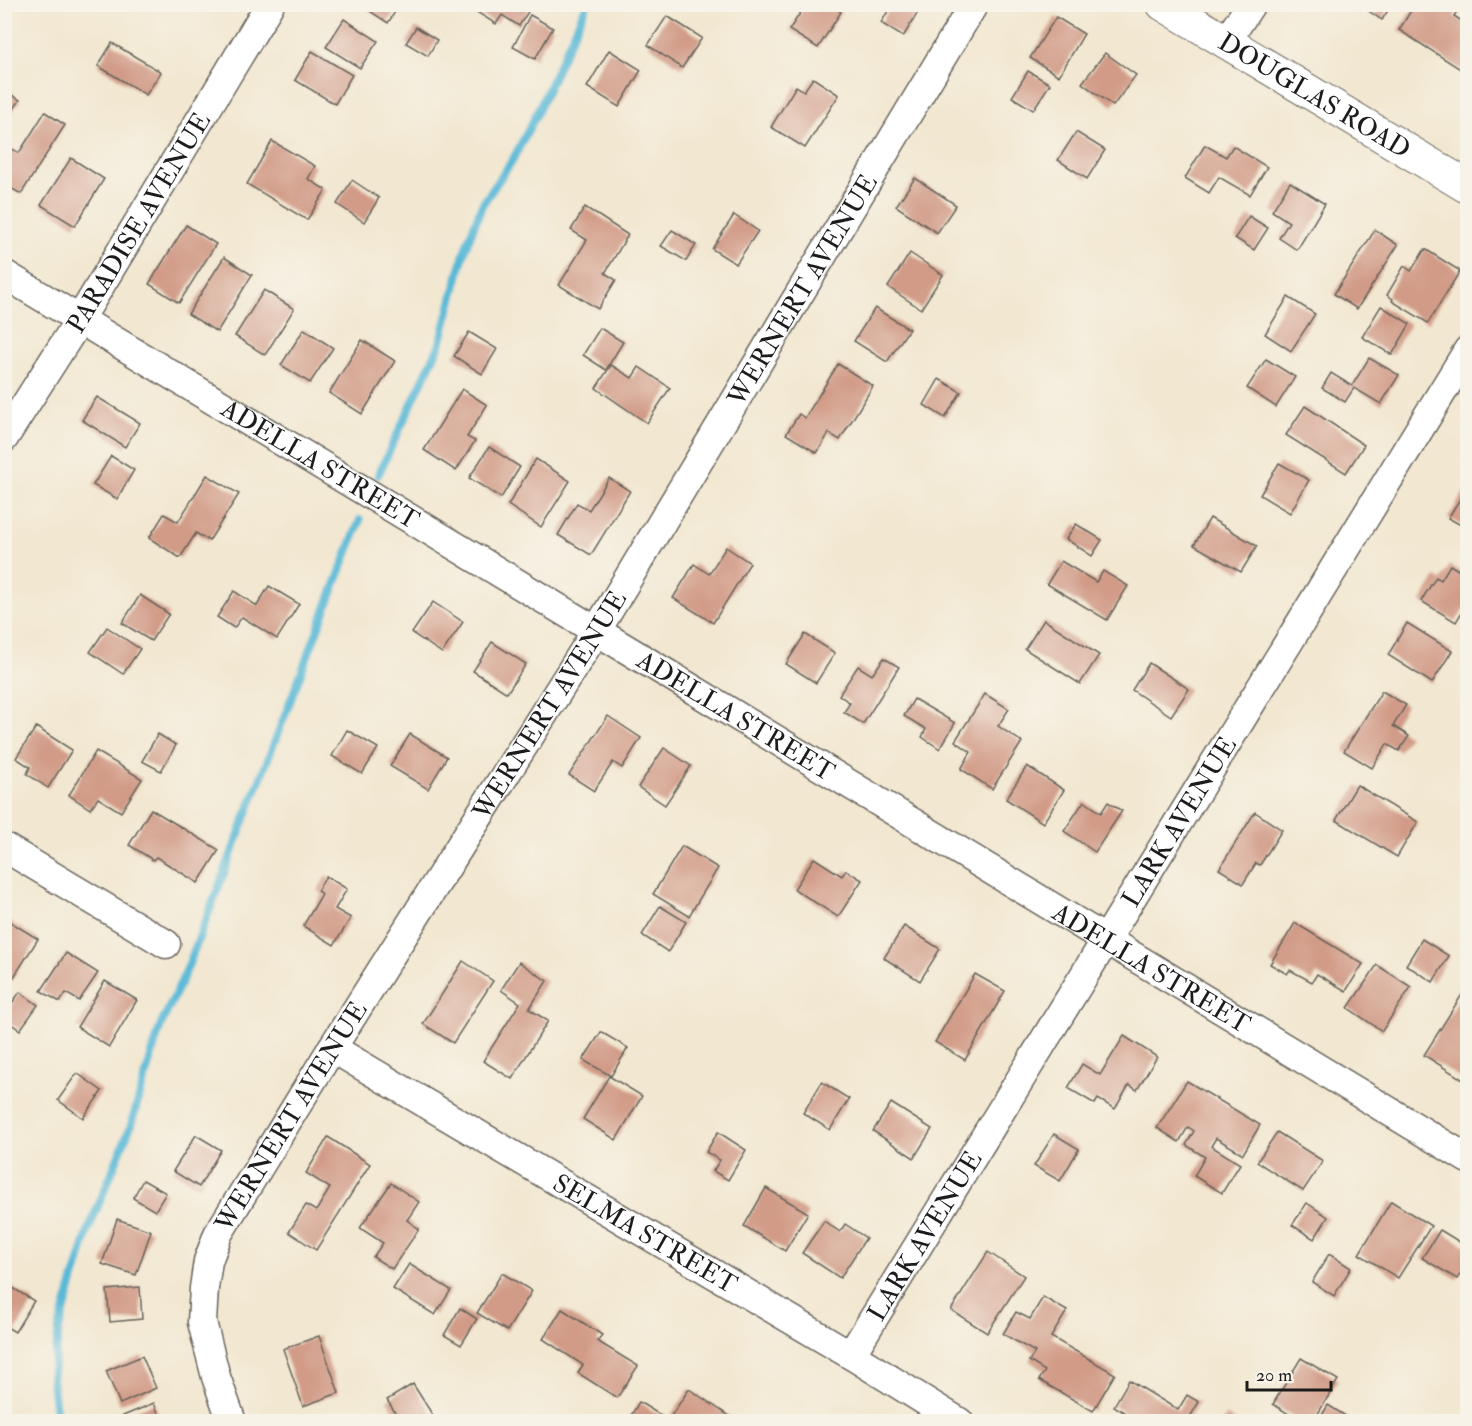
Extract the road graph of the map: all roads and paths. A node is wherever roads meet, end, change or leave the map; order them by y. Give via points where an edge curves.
1 (270, 4) edge
2 (974, 4) edge
3 (1163, 4) edge
4 (1251, 4) edge
5 (1226, 42) junction
6 (1467, 187) edge
7 (4, 274) edge
8 (80, 319) junction
9 (1467, 350) edge
10 (4, 438) edge
11 (597, 630) junction
12 (4, 847) edge
13 (1104, 940) junction
14 (166, 944) dead end
15 (332, 1048) junction
16 (1467, 1159) edge
17 (851, 1355) junction
18 (232, 1422) edge
19 (959, 1422) edge

1 - 8 street, PARADISE AVENUE
2 - 11 street, WERNERT AVENUE
3 - 5 street, DOUGLAS ROAD
4 - 5 street
5 - 6 street, DOUGLAS ROAD
7 - 8 street, ADELLA STREET
8 - 10 street, PARADISE AVENUE
8 - 11 street, ADELLA STREET
9 - 13 street, LARK AVENUE
11 - 13 street, ADELLA STREET
11 - 15 street, WERNERT AVENUE
12 - 14 street
13 - 16 street, ADELLA STREET
13 - 17 street, LARK AVENUE
15 - 17 street, SELMA STREET
15 - 18 street, WERNERT AVENUE via 218,1234 208,1261 202,1322
17 - 19 street, SELMA STREET

